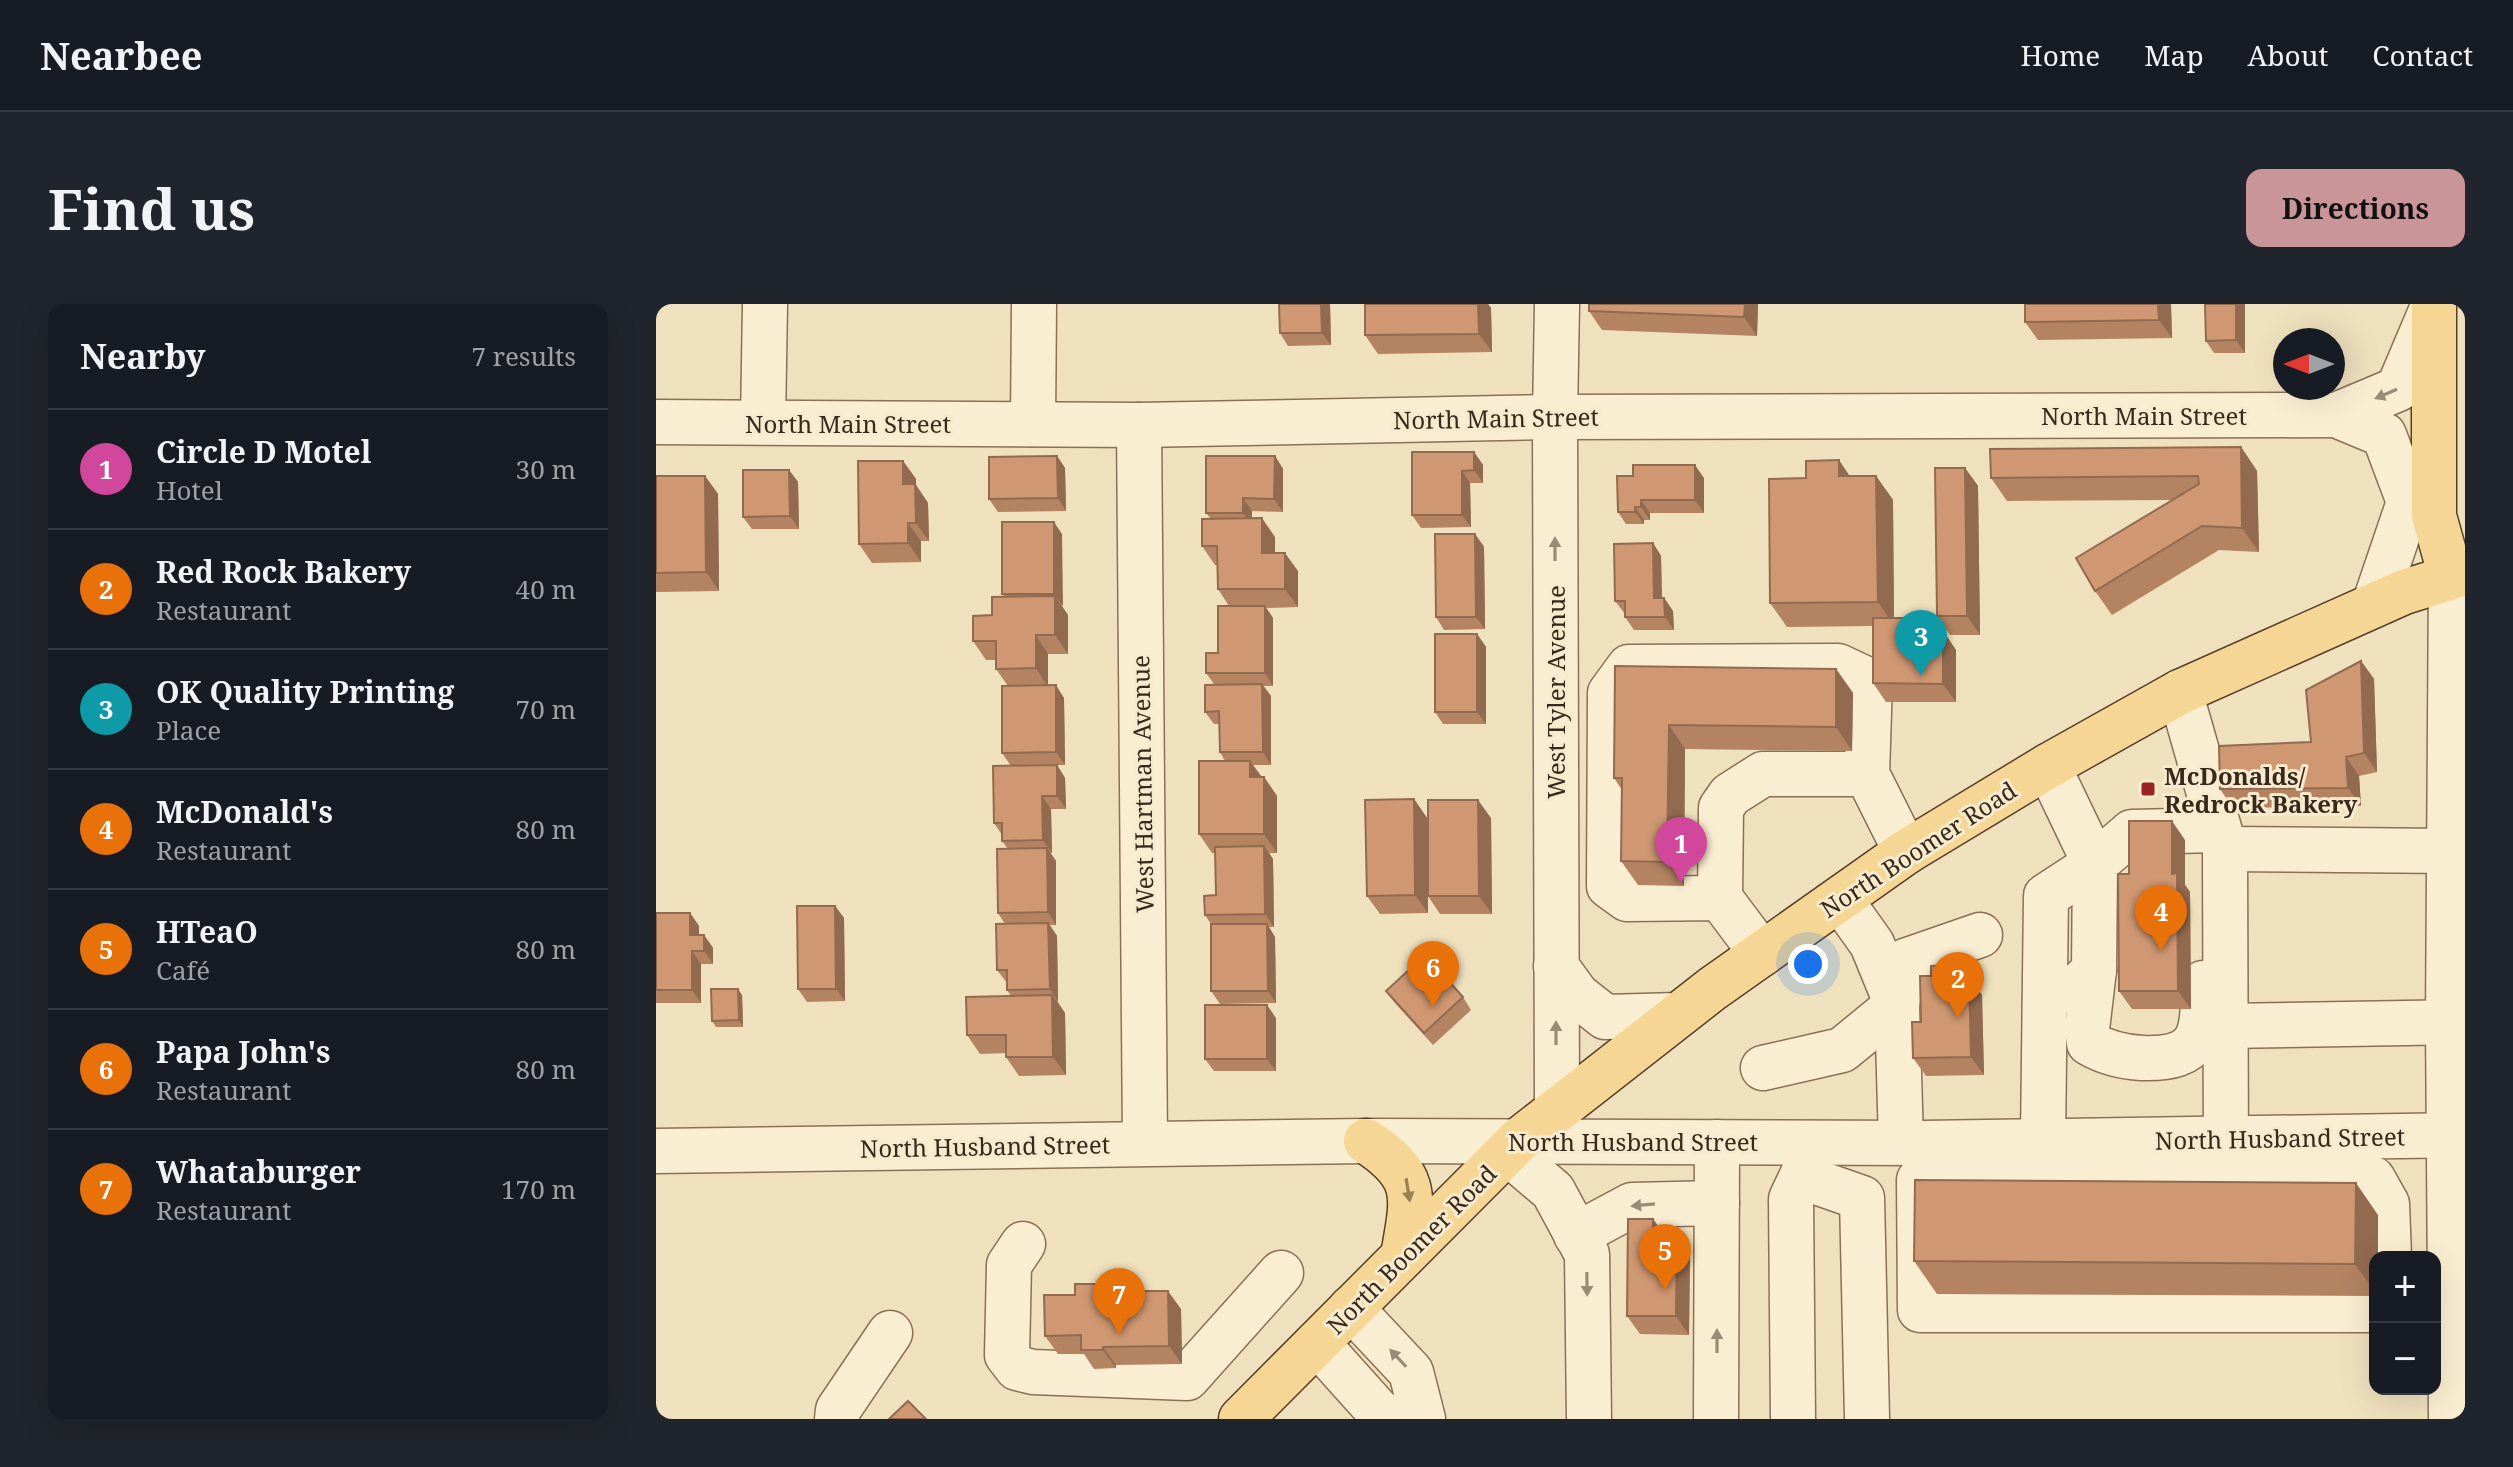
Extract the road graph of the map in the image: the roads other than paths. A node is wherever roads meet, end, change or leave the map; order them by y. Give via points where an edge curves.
1 (765, 304) edge
2 (1034, 304) edge
3 (1557, 304) edge
4 (2434, 304) edge
5 (2444, 304) edge
6 (2336, 415) junction
7 (1555, 417) junction
8 (656, 422) edge
9 (763, 422) junction
10 (1033, 424) junction
11 (1139, 425) junction
12 (2458, 575) edge
13 (2374, 605) junction
14 (2180, 692) junction
15 (2048, 766) junction
16 (1867, 774) junction
17 (2222, 839) junction
18 (2451, 851) junction
19 (1906, 852) junction
20 (2095, 864) junction
21 (1720, 898) junction
22 (1840, 899) junction
23 (1980, 935) dead end
24 (1762, 954) junction
25 (1556, 966) junction
26 (2094, 970) junction
27 (1897, 1005) junction
28 (1678, 1015) junction
29 (2046, 1018) junction
30 (2457, 1022) edge
31 (2225, 1026) junction
32 (1763, 1068) dead end
33 (2045, 1076) junction
34 (2225, 1076) junction
35 (1557, 1111) junction
36 (2457, 1135) edge
37 (2043, 1140) junction
38 (1366, 1141) junction
39 (1717, 1142) junction
40 (1145, 1143) junction
41 (1513, 1146) junction
42 (656, 1151) edge
43 (1914, 1155) junction
44 (1810, 1160) junction
45 (2226, 1160) junction
46 (1717, 1203) junction
47 (1576, 1235) junction
48 (1023, 1244) dead end
49 (2389, 1251) edge
50 (1403, 1256) junction
51 (1281, 1273) dead end
52 (1351, 1308) junction
53 (2369, 1310) edge
54 (2442, 1311) edge
55 (890, 1333) dead end
56 (1317, 1343) junction
57 (837, 1419) edge
58 (1241, 1419) edge
59 (1391, 1419) edge
60 (1423, 1419) edge
61 (1589, 1419) edge
62 (1716, 1419) edge
63 (1793, 1419) edge
64 (1867, 1419) edge
65 (2451, 1419) edge

1 - 9 street
2 - 10 street
3 - 7 street, West Tyler Avenue
4 -> 6 street, North Main Street via 2398,389
4 - 12 main road via 2434,516
5 - 12 main road via 2443,414
6 - 7 street, North Main Street
6 - 13 street, North Main Street via 2384,435 2409,502
7 - 11 street, North Main Street
25 -> 7 street, West Tyler Avenue
8 - 9 street, North Main Street
9 - 10 street, North Main Street
10 - 11 street, North Main Street
11 - 40 street, West Hartman Avenue
12 - 13 main road, North Boomer Road
12 - 18 street
13 - 14 main road, North Boomer Road
14 - 15 main road, North Boomer Road
14 - 17 street
15 - 19 main road, North Boomer Road
15 - 20 street
16 - 19 street
16 - 21 street via 1763,774 1730,795 1721,808
16 - 21 street via 1870,681 1838,666 1629,667 1610,693 1609,886 1627,899
17 - 18 street
17 - 20 street via 2132,832
17 - 26 street via 2202,899 2203,1011 2198,1035 2186,1052 2167,1059 2134,1058
17 - 31 street
18 - 30 street
19 - 22 main road, North Boomer Road
20 - 26 street
20 - 29 street via 2046,896
21 - 24 street
22 - 24 main road, North Boomer Road
22 - 27 street via 1872,944
23 - 27 street via 1905,961
24 - 28 main road, North Boomer Road
25 - 28 street via 1577,995 1605,1017
35 -> 25 street, West Tyler Avenue
26 - 29 street
27 - 32 street via 1842,1050
27 - 43 street
28 - 35 main road, North Boomer Road
29 - 33 street
30 - 31 street
30 - 36 street
31 - 34 street
33 - 34 street
33 - 37 street
34 - 45 street
35 - 41 main road, North Boomer Road
36 - 45 street, North Husband Street
36 - 54 street
37 - 43 street, North Husband Street
37 - 45 street, North Husband Street
38 - 40 street, North Husband Street
38 - 41 street, North Husband Street
38 -> 50 main road via 1406,1175 1410,1216
39 - 41 street, North Husband Street
39 - 44 street, North Husband Street
39 - 46 street
40 - 42 street, North Husband Street
41 - 47 street via 1553,1191
41 - 50 main road, North Boomer Road
43 - 44 street, North Husband Street
43 - 45 street
43 - 53 street via 1920,1310
44 - 63 street via 1791,1199
44 - 64 street via 1862,1198
45 - 49 street via 2373,1179 2387,1204
46 -> 47 street via 1632,1205
62 -> 46 street
47 -> 61 street via 1587,1254
48 - 51 street via 1009,1265 1007,1355 1017,1368 1033,1372 1187,1378
50 - 52 main road, North Boomer Road
52 - 56 main road, North Boomer Road
60 -> 52 street via 1411,1372
54 - 65 street
55 - 57 street
56 - 58 main road, North Boomer Road
56 - 59 street

